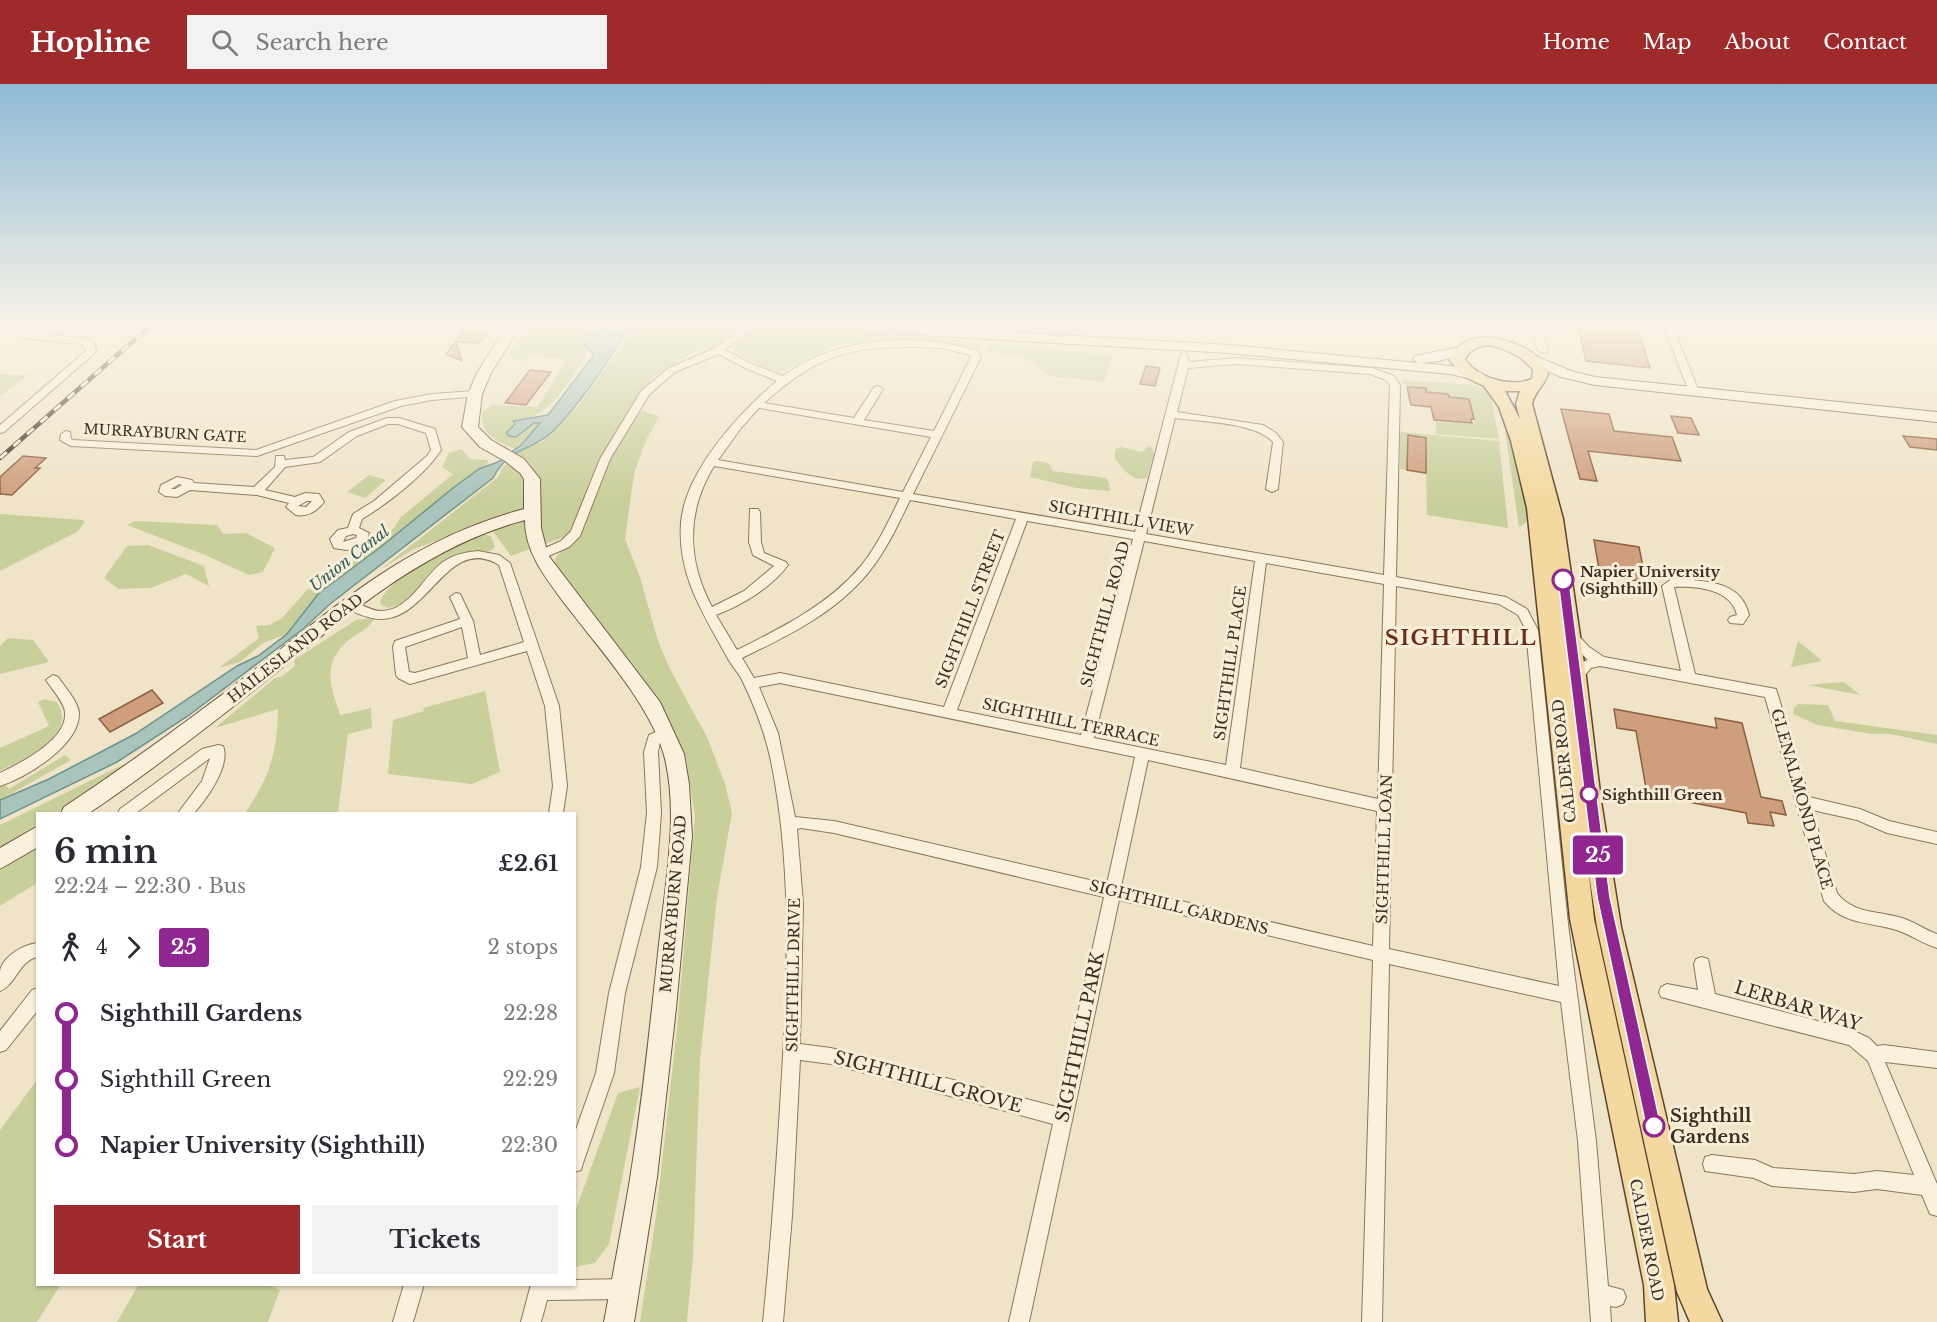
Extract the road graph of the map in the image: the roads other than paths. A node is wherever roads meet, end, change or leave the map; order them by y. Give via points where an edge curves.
1 (55, 385) edge
2 (479, 385) edge
3 (655, 385) edge
4 (780, 385) edge
5 (962, 385) edge
6 (1178, 385) edge
7 (1395, 385) edge
8 (1490, 385) edge
9 (1500, 385) edge
10 (1526, 385) edge
11 (1534, 385) edge
12 (1634, 385) edge
13 (1691, 385) edge
14 (878, 389) dead end
15 (1694, 392) junction
16 (475, 394) junction
17 (758, 405) junction
18 (1172, 414) junction
19 (0, 416) edge
20 (15, 417) junction
21 (1937, 417) edge
22 (857, 422) junction
23 (0, 430) edge
24 (66, 435) dead end
25 (936, 435) junction
26 (275, 448) junction
27 (711, 462) junction
28 (282, 464) junction
29 (188, 486) dead end
30 (1271, 489) dead end
31 (257, 491) junction
32 (906, 496) junction
33 (296, 501) dead end
34 (754, 512) dead end
35 (533, 513) junction
36 (1023, 516) junction
37 (352, 530) dead end
38 (1141, 537) junction
39 (540, 555) junction
40 (1261, 558) junction
41 (1390, 581) junction
42 (456, 597) dead end
43 (350, 604) junction
44 (1523, 612) joint
45 (708, 613) junction
46 (467, 621) junction
47 (1734, 621) dead end
48 (1570, 634) junction
49 (531, 645) junction
50 (733, 657) junction
51 (475, 660) junction
52 (1600, 661) junction
53 (1576, 677) junction
54 (1689, 677) junction
55 (53, 680) dead end
56 (750, 684) junction
57 (949, 713) junction
58 (665, 733) junction
59 (1086, 741) junction
60 (1143, 753) junction
61 (1232, 772) junction
62 (0, 780) edge
63 (1803, 802) junction
64 (1384, 807) junction
65 (81, 811) edge
66 (126, 812) edge
67 (186, 812) edge
68 (556, 812) edge
69 (789, 824) junction
70 (36, 836) edge
71 (1937, 838) edge
72 (0, 860) edge
73 (1112, 890) junction
74 (1937, 940) edge
75 (36, 950) edge
76 (1381, 955) junction
77 (1702, 964) dead end
78 (0, 983) edge
79 (1667, 992) dead end
80 (1568, 996) junction
81 (36, 999) edge
82 (1708, 1000) junction
83 (0, 1044) edge
84 (792, 1051) junction
85 (1874, 1056) junction
86 (1937, 1060) edge
87 (1063, 1118) junction
88 (576, 1156) edge
89 (1712, 1164) dead end
90 (1928, 1186) junction
91 (1937, 1207) edge
92 (413, 1286) edge
93 (540, 1287) edge
94 (625, 1289) junction
95 (403, 1322) edge
96 (531, 1322) edge
97 (619, 1322) edge
98 (773, 1322) edge
99 (1019, 1322) edge
100 (1372, 1322) edge
101 (1601, 1322) edge
102 (1662, 1322) edge
103 (1706, 1322) edge

1 - 20 street
2 - 16 street, MURRAYBURN ROAD
3 - 39 street via 645,393 606,459 576,533 565,544
4 - 17 street, SIGHTHILL DRIVE
5 - 25 street, SIGHTHILL DRIVE
6 - 18 street, SIGHTHILL ROAD
7 - 41 street, SIGHTHILL LOAN
8 - 102 main road, CALDER ROAD via 1504,399 1536,508 1582,919 1659,1285
9 - 10 main road via 1509,388
11 - 48 main road, CALDER ROAD via 1524,404 1554,519
12 - 15 street
13 - 15 street
14 - 22 street
15 - 21 street
16 - 26 street, MURRAYBURN GATE via 399,403
16 - 35 street, MURRAYBURN ROAD via 470,427 479,441 519,462 532,479
17 - 22 street
17 - 27 street, SIGHTHILL DRIVE
18 - 30 street via 1259,427 1272,435 1278,442 1278,452
18 - 38 street, SIGHTHILL ROAD
19 - 20 street
20 - 23 street
22 - 25 street
24 - 26 street, MURRAYBURN GATE via 65,440 72,443 249,453
25 - 32 street
26 - 28 street
27 - 32 street, SIGHTHILL VIEW
27 - 45 street, SIGHTHILL DRIVE via 694,493 686,528 691,575
28 - 31 street
28 - 37 street via 316,460 353,434 387,421 431,431 436,450 431,458 357,517
29 - 31 street
31 - 33 street
32 - 36 street, SIGHTHILL VIEW
32 - 50 street via 875,556 846,589 796,626
34 - 45 street via 759,555 782,565 750,593
35 - 39 street, MURRAYBURN ROAD
35 - 43 street, HAILESLAND ROAD via 505,519 420,556
36 - 38 street, SIGHTHILL VIEW
36 - 57 street, SIGHTHILL STREET
38 - 40 street, SIGHTHILL VIEW
38 - 59 street, SIGHTHILL ROAD
39 - 58 street, MURRAYBURN ROAD via 653,707
40 - 41 street, SIGHTHILL VIEW
40 - 61 street, SIGHTHILL PLACE
41 - 44 street, SIGHTHILL VIEW via 1502,600
41 - 64 street, SIGHTHILL LOAN
42 - 46 street
43 - 49 street via 375,615 391,614 405,607 454,560 474,554 493,556 504,563 508,572
43 - 65 street, HAILESLAND ROAD
44 - 80 street, CALDER ROAD via 1532,630
45 - 50 street, SIGHTHILL DRIVE
46 - 51 street
46 - 51 street via 400,644 403,675 415,678
47 - 54 street via 1743,615 1740,602 1731,594 1673,582 1668,586
48 - 52 street
48 - 53 main road, CALDER ROAD
49 - 51 street
49 - 68 street via 552,706 560,786
50 - 56 street, SIGHTHILL DRIVE
52 - 53 street via 1586,665
52 - 54 street
53 - 103 main road, CALDER ROAD via 1609,927 1692,1292
54 - 63 street, GLENALMOND PLACE via 1771,693
55 - 62 street via 72,710 70,726 45,754
56 - 57 street, SIGHTHILL TERRACE via 780,678
56 - 69 street, SIGHTHILL DRIVE via 764,709
57 - 59 street, SIGHTHILL TERRACE
58 - 88 street via 652,742 654,813 649,867 617,993 605,1073
58 - 94 street, MURRAYBURN ROAD via 677,769 681,836 644,1177
59 - 60 street, SIGHTHILL TERRACE
60 - 61 street, SIGHTHILL TERRACE
60 - 73 street, SIGHTHILL PARK
61 - 64 street, SIGHTHILL TERRACE
63 - 71 street via 1860,814 1887,827
63 - 74 street, GLENALMOND PLACE via 1836,905 1848,913 1902,925
64 - 76 street, SIGHTHILL LOAN
66 - 67 street via 207,753 218,750 209,784
69 - 73 street, SIGHTHILL GARDENS via 834,827
69 - 84 street, SIGHTHILL DRIVE via 798,914
70 - 72 street
73 - 76 street, SIGHTHILL GARDENS
73 - 87 street, SIGHTHILL PARK
75 - 78 street via 23,955
76 - 80 street, SIGHTHILL GARDENS
76 - 100 street, SIGHTHILL LOAN
77 - 82 street
79 - 82 street, LERBAR WAY
80 - 101 street, CALDER ROAD via 1608,1295
81 - 83 street
82 - 85 street, LERBAR WAY via 1852,1038
84 - 87 street, SIGHTHILL GROVE via 831,1056
84 - 98 street, SIGHTHILL DRIVE
85 - 86 street via 1884,1053
85 - 90 street
87 - 99 street, SIGHTHILL PARK
89 - 90 street via 1755,1169 1772,1177 1854,1183 1877,1180
90 - 91 street
92 - 95 street
93 - 94 street
93 - 96 street
94 - 97 street, MURRAYBURN ROAD

